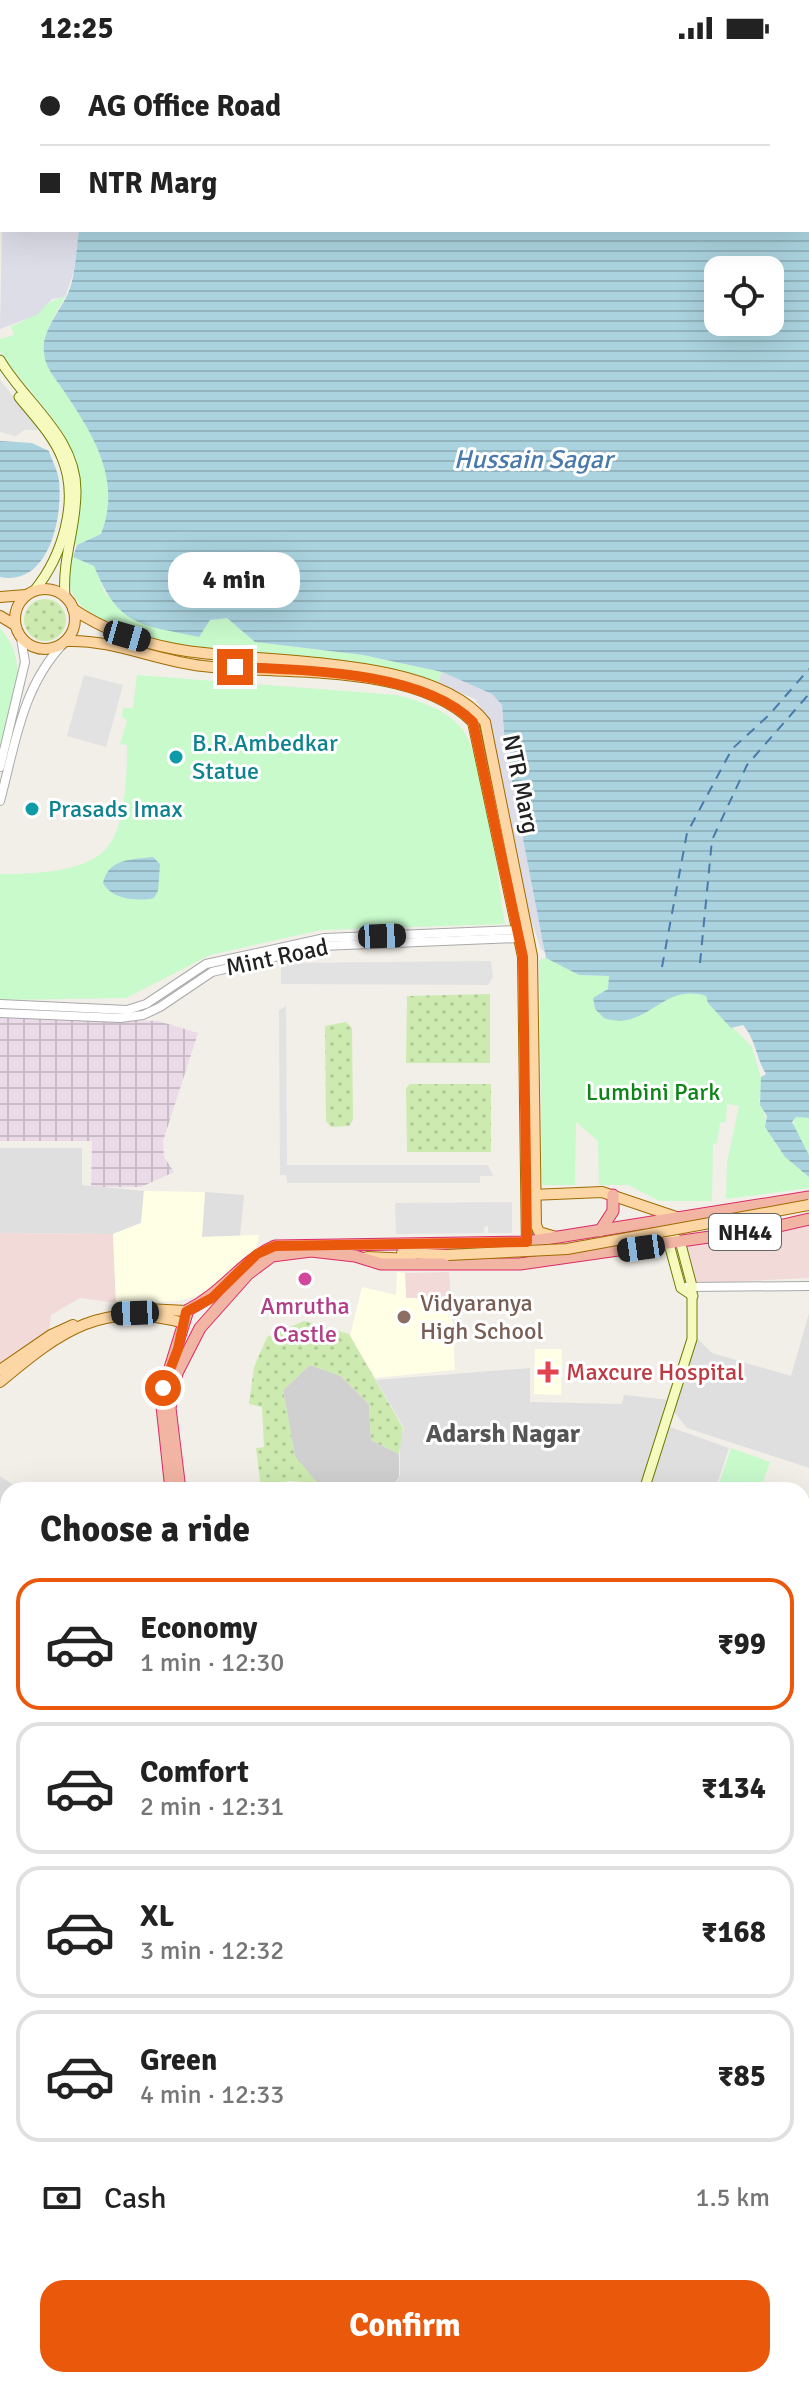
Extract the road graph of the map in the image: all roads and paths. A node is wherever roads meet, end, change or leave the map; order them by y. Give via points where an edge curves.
1 (0, 360) edge
2 (0, 372) edge
3 (66, 533) junction
4 (60, 558) junction
5 (31, 593) junction
6 (65, 596) junction
7 (0, 597) edge
8 (73, 609) junction
9 (0, 616) edge
10 (15, 625) junction
11 (21, 638) junction
12 (64, 642) junction
13 (25, 690) junction
14 (0, 767) edge
15 (0, 801) edge
16 (519, 934) junction
17 (0, 1004) edge
18 (0, 1013) edge
19 (530, 1195) junction
20 (613, 1195) junction
21 (809, 1197) edge
22 (809, 1208) edge
23 (681, 1218) junction
24 (809, 1219) edge
25 (652, 1223) junction
26 (637, 1226) junction
27 (600, 1232) junction
28 (558, 1238) junction
29 (527, 1242) junction
30 (675, 1242) junction
31 (355, 1251) junction
32 (528, 1263) junction
33 (809, 1286) edge
34 (692, 1291) junction
35 (216, 1303) junction
36 (187, 1315) junction
37 (202, 1326) junction
38 (0, 1370) edge
39 (0, 1382) edge
40 (170, 1482) edge
41 (179, 1482) edge
42 (647, 1482) edge

1 - 3 main road via 69,457 76,485
2 - 3 main road via 61,456 69,498
3 - 4 main road
4 - 5 main road
4 - 6 main road
5 - 6 main road via 55,591
5 - 7 main road
5 - 10 main road via 20,602
6 - 8 main road
8 - 12 main road via 75,624
8 - 19 main road, NTR Marg via 111,632 172,649 345,667 424,683 454,694 480,715 491,739 532,956
9 - 10 main road
10 - 11 main road
11 - 12 main road via 41,649
11 - 13 street
12 - 13 street
12 - 16 main road, NTR Marg via 93,640 204,666 340,675 425,693 460,709 477,730
13 - 14 street
13 - 15 street
16 - 17 street, Mint Road via 325,938 206,964 146,1004 127,1010
16 - 18 street, Mint Road via 321,946 212,972 160,1007 131,1016
16 - 19 main road, NTR Marg
19 - 20 main road
19 - 28 main road, NTR Marg via 537,1228
19 - 29 main road, NTR Marg
20 - 23 main road
20 - 27 highway via 613,1211
21 - 23 highway, NH44
22 - 31 main road, bridge via 526,1259
23 - 25 highway, NH44
24 - 30 highway, NH44
25 - 26 highway, NH44
25 - 30 main road
26 - 27 highway, NH44
26 - 30 main road
27 - 28 highway, NH44
28 - 29 highway, NH44
29 - 31 highway, NH44
29 - 32 main road, NTR Marg
30 - 32 highway, NH44
30 - 34 main road
30 - 34 main road via 681,1288
31 - 32 highway, NH44 via 381,1264
31 - 35 highway, NH44 via 272,1256
33 - 34 street
34 - 42 main road via 689,1353
35 - 36 highway, NH44
35 - 37 highway, NH44
36 - 37 highway via 190,1329
36 - 37 highway via 201,1310
36 - 38 main road via 110,1310 51,1335
36 - 39 main road via 113,1314 85,1323
36 - 40 highway via 161,1397
37 - 41 highway, NH44 via 172,1390

